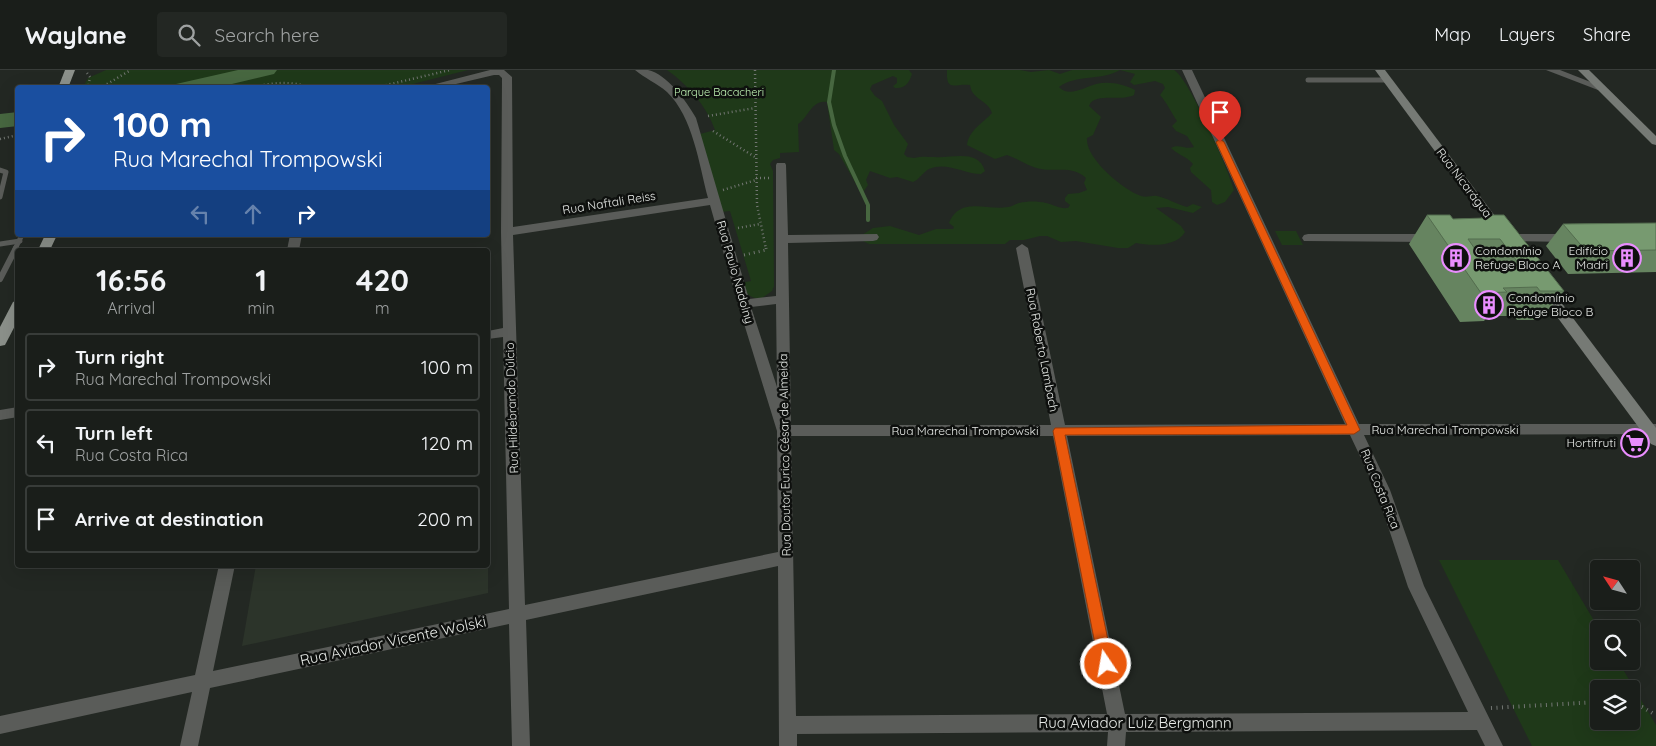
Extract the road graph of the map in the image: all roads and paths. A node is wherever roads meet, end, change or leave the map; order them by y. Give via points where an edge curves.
1 (70, 70) edge
2 (130, 70) edge
3 (450, 70) edge
4 (640, 70) edge
5 (754, 70) edge
6 (1186, 70) edge
7 (1551, 70) edge
8 (1583, 70) edge
9 (87, 73) dead end
10 (1384, 75) edge
11 (1308, 80) dead end
12 (65, 85) edge
13 (89, 85) edge
14 (105, 85) edge
15 (264, 85) edge
16 (305, 85) edge
17 (387, 85) edge
18 (436, 85) edge
19 (1601, 88) junction
20 (755, 108) junction
21 (708, 116) dead end
22 (713, 130) dead end
23 (15, 136) edge
24 (0, 139) edge
25 (1656, 142) edge
26 (756, 157) junction
27 (781, 165) dead end
28 (0, 170) edge
29 (771, 178) dead end
30 (756, 179) junction
31 (716, 196) junction
32 (0, 197) edge
33 (760, 224) junction
34 (738, 228) dead end
35 (507, 232) junction
36 (873, 237) dead end
37 (21, 238) edge
38 (1308, 238) dead end
39 (1436, 238) edge
40 (1486, 238) edge
41 (1505, 238) junction
42 (1581, 238) edge
43 (782, 239) junction
44 (0, 244) edge
45 (1022, 248) dead end
46 (15, 250) edge
47 (766, 250) junction
48 (744, 254) dead end
49 (1517, 254) edge
50 (768, 256) dead end
51 (1535, 278) edge
52 (0, 279) edge
53 (783, 299) junction
54 (744, 304) junction
55 (15, 310) edge
56 (510, 331) junction
57 (490, 335) edge
58 (0, 341) edge
59 (15, 412) edge
60 (0, 415) edge
61 (1354, 430) junction
62 (1059, 431) junction
63 (784, 432) junction
64 (1653, 433) edge
65 (786, 557) junction
66 (226, 568) edge
67 (518, 614) junction
68 (202, 682) junction
69 (1590, 703) edge
70 (1640, 706) edge
71 (1479, 715) junction
72 (1656, 715) edge
73 (1118, 723) junction
74 (0, 725) edge
75 (788, 725) junction
76 (189, 746) edge
77 (522, 746) edge
78 (788, 746) edge
79 (1116, 746) edge
80 (1494, 746) edge

1 - 12 main road
2 - 14 path
3 - 17 path
4 - 31 street, Rua Paulo Nadolny via 666,87 688,112
5 - 20 path
6 - 61 street, Rua Costa Rica
7 - 19 street
8 - 19 main road
9 - 13 path
10 - 11 lane
10 - 41 main road, Rua Nicarágua
15 - 16 path via 286,81
18 - 35 street, Rua Hildebrando Dúlcio via 484,73 501,72 506,77
19 - 25 main road
20 - 21 path
20 - 26 path
22 - 26 path
23 - 24 path
26 - 30 path
27 - 43 street, Rua Doutor Eurico César de Almeida
28 - 32 lane via 6,172
29 - 30 path
30 - 31 path
30 - 33 path
31 - 35 street, Rua Naftali Reiss
31 - 54 street, Rua Paulo Nadolny
33 - 34 path
33 - 47 path
35 - 56 street, Rua Hildebrando Dúlcio
36 - 43 street
37 - 44 lane
38 - 39 street
40 - 41 street
41 - 42 street
41 - 49 main road, Rua Nicarágua
43 - 53 street, Rua Doutor Eurico César de Almeida
45 - 62 street, Rua Roberto Lambach
46 - 52 lane
47 - 48 path
47 - 50 path
51 - 64 main road
53 - 54 street
53 - 63 street, Rua Doutor Eurico César de Almeida
54 - 63 street, Rua Paulo Nadolny
55 - 58 main road
56 - 57 street
56 - 67 street, Rua Hildebrando Dúlcio
59 - 60 street
61 - 62 street, Rua Marechal Trompowski
61 - 64 street, Rua Marechal Trompowski
61 - 71 street, Rua Costa Rica via 1389,506 1416,587
62 - 63 street, Rua Marechal Trompowski
62 - 73 street, Rua Roberto Lambach
63 - 65 street, Rua Doutor Eurico César de Almeida
65 - 67 street, Rua Aviador Vicente Wolski
65 - 75 street, Rua Doutor Eurico César de Almeida
66 - 68 street
67 - 68 street, Rua Aviador Vicente Wolski
67 - 77 street, Rua Hildebrando Dúlcio
68 - 74 street, Rua Aviador Vicente Wolski
68 - 76 street
69 - 71 path
70 - 72 path
71 - 73 street, Rua Aviador Luiz Bergmann
71 - 80 street, Rua Costa Rica
73 - 75 street, Rua Aviador Luiz Bergmann
73 - 79 street, Rua Roberto Lambach
75 - 78 street, Rua Doutor Eurico César de Almeida

